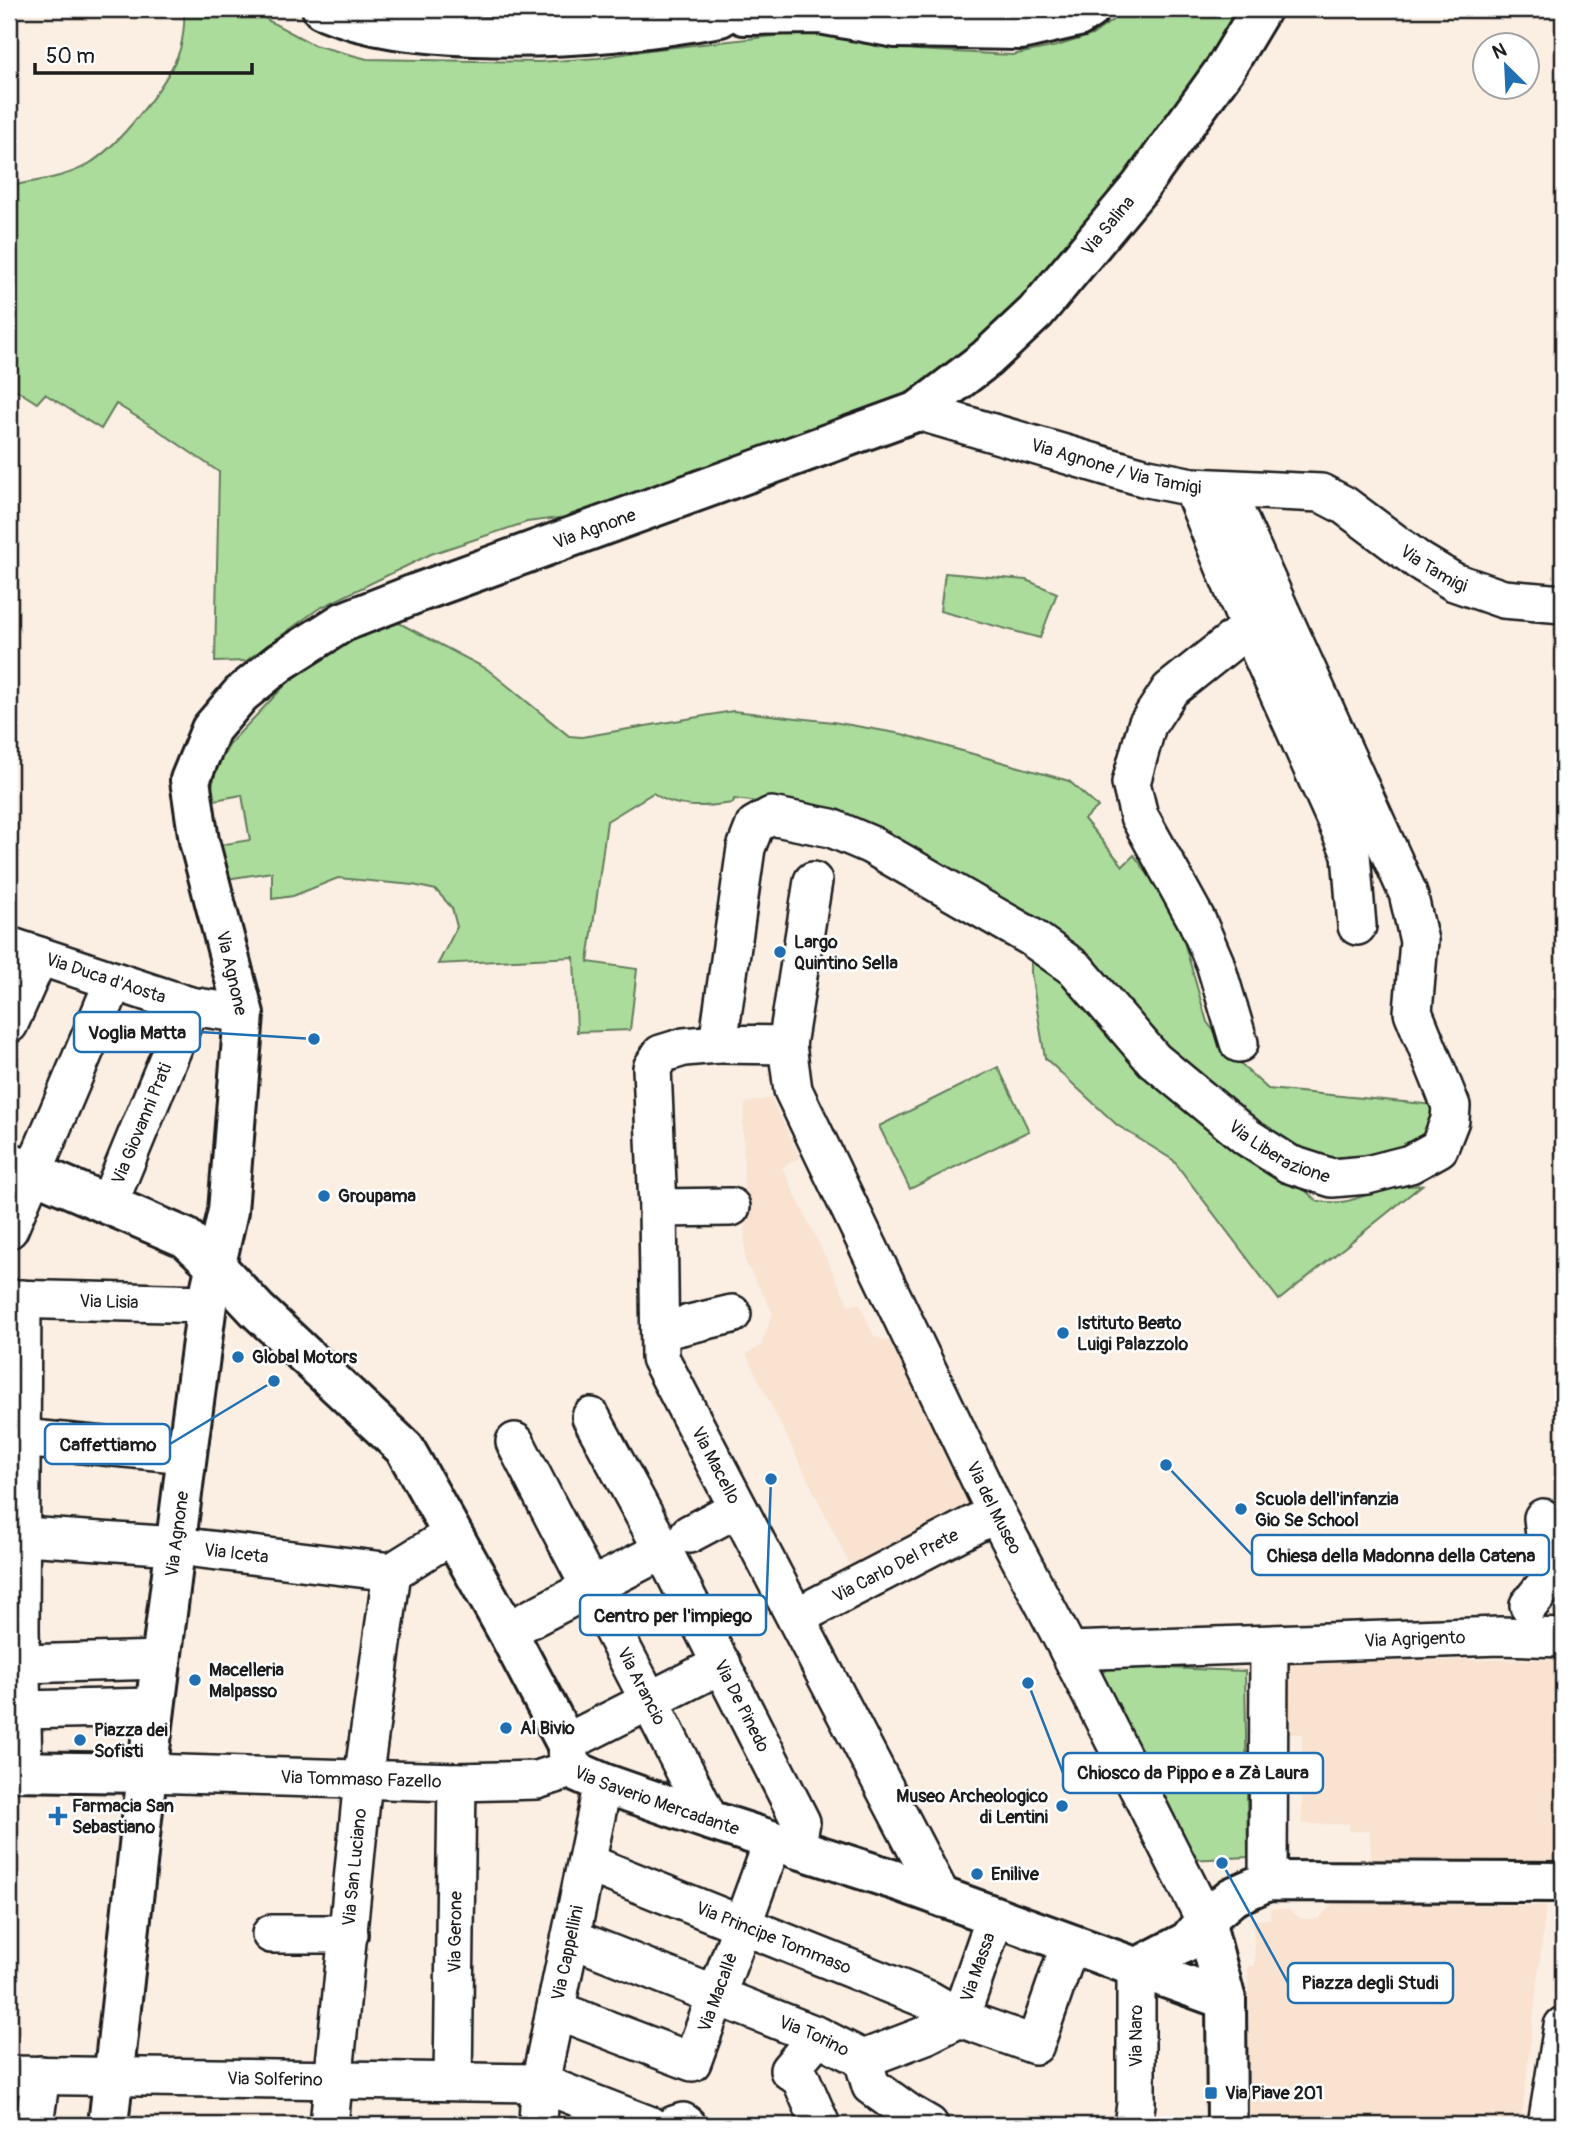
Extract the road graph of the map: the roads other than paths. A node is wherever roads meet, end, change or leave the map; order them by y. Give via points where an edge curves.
1 (322, 9) edge
2 (590, 9) edge
3 (915, 9) edge
4 (1090, 9) edge
5 (1261, 9) edge
6 (729, 12) edge
7 (979, 29) junction
8 (525, 38) junction
9 (918, 411) junction
10 (1209, 488) junction
11 (1321, 493) joint
12 (1563, 604) edge
13 (1249, 627) junction
14 (813, 881) dead end
15 (1357, 926) dead end
16 (24, 951) edge
17 (114, 981) junction
18 (190, 1006) junction
19 (244, 1014) junction
20 (9, 1024) edge
21 (1238, 1043) dead end
22 (718, 1044) junction
23 (787, 1045) junction
24 (21, 1167) edge
25 (108, 1205) junction
26 (731, 1207) dead end
27 (657, 1208) junction
28 (9, 1229) edge
29 (214, 1264) junction
30 (15, 1299) edge
31 (207, 1304) junction
32 (257, 1310) junction
33 (732, 1314) dead end
34 (660, 1331) junction
35 (591, 1417) dead end
36 (21, 1438) junction
37 (515, 1442) dead end
38 (187, 1454) junction
39 (738, 1508) junction
40 (996, 1513) junction
41 (1543, 1518) dead end
42 (453, 1534) junction
43 (15, 1535) edge
44 (676, 1542) junction
45 (177, 1546) junction
46 (392, 1572) junction
47 (589, 1589) junction
48 (1546, 1607) edge
49 (796, 1617) junction
50 (508, 1631) junction
51 (1500, 1636) junction
52 (1563, 1637) edge
53 (1269, 1645) junction
54 (20, 1646) junction
55 (1069, 1651) junction
56 (162, 1660) junction
57 (722, 1664) junction
58 (651, 1700) junction
59 (155, 1707) junction
60 (21, 1710) junction
61 (580, 1765) junction
62 (16, 1772) edge
63 (147, 1773) junction
64 (363, 1779) junction
65 (457, 1782) junction
66 (709, 1820) junction
67 (784, 1845) junction
68 (587, 1863) junction
69 (1268, 1881) junction
70 (1563, 1882) edge
71 (942, 1898) junction
72 (995, 1917) junction
73 (1205, 1920) junction
74 (743, 1925) junction
75 (271, 1934) dead end
76 (349, 1934) junction
77 (571, 1938) junction
78 (1070, 1944) junction
79 (1136, 1968) junction
80 (716, 1996) junction
81 (1226, 2000) junction
82 (556, 2010) junction
83 (960, 2018) junction
84 (818, 2036) junction
85 (1563, 2037) edge
86 (863, 2059) junction
87 (25, 2075) edge
88 (113, 2076) junction
89 (334, 2079) junction
90 (453, 2081) junction
91 (540, 2083) junction
92 (1135, 2115) edge
93 (1551, 2123) edge
94 (34, 2125) edge
95 (108, 2125) edge
96 (329, 2125) edge
97 (538, 2125) edge
98 (649, 2125) edge
99 (674, 2125) edge
100 (687, 2125) edge
101 (821, 2125) edge
102 (929, 2125) edge
103 (1227, 2125) edge

1 - 8 main road via 346,19 419,34
2 - 8 main road
3 - 7 main road
4 - 7 main road via 1021,30
5 - 9 main road, Via Salina via 1225,69 1140,187 1036,312 986,359
6 - 7 main road via 820,14 896,28
6 - 8 main road via 672,26
9 - 10 street, Via Agnone / Via Tamigi via 1143,477
9 - 19 main road, Via Agnone via 343,622 280,662 241,694 211,729 190,780 199,841
10 - 11 street, Via Agnone / Via Tamigi
10 - 13 street
10 - 22 street, Via Liberazione via 1261,568 1408,893 1419,941 1413,1012 1451,1106 1439,1148 1410,1164 1367,1175 1332,1178 1289,1164 1247,1137 1154,1060 1076,969 1031,937 870,845 831,828 771,816 755,825 746,848
11 - 12 street, Via Tamigi via 1454,582 1503,599
13 - 15 street via 1351,854
13 - 21 street via 1170,690 1147,725 1131,783 1139,816 1215,963
14 - 23 street, Via del Museo
16 - 17 street, Via Duca d'Aosta
16 - 20 street
17 - 18 street, Via Duca d'Aosta
17 - 24 street
18 - 19 street, Via Duca d'Aosta
18 - 25 street, Via Giovanni Prati
19 - 29 main road, Via Agnone via 228,1211
22 - 23 street, Via Macello
22 - 27 street, Via Macello via 684,1046 661,1054 652,1068
23 - 40 street, Via del Museo via 793,1090
24 - 25 main road, Via Saverio Mercadante
24 - 28 street
25 - 29 main road, Via Saverio Mercadante via 186,1238
26 - 27 street
27 - 34 street, Via Macello
29 - 31 main road, Via Agnone
29 - 32 main road, Via Saverio Mercadante
30 - 31 street, Via Lisia
30 - 36 street
31 - 32 main road
31 - 38 main road, Via Agnone
32 - 42 main road, Via Saverio Mercadante via 405,1449
33 - 34 street
34 - 39 street, Via Macello via 660,1358
35 - 44 street, Via De Pinedo
36 - 38 street
36 - 43 street
37 - 47 street, Via Arancio
38 - 45 main road, Via Agnone
39 - 44 street
39 - 49 street, Via Macello
40 - 49 street, Via Carlo Del Prete
40 - 55 street, Via del Museo
41 - 48 street via 1550,1579
42 - 46 street
42 - 50 main road, Via Saverio Mercadante
43 - 45 street, Via Iceta
43 - 54 street
44 - 47 street
44 - 57 street, Via De Pinedo
45 - 46 street, Via Iceta
45 - 56 main road, Via Agnone
46 - 64 street, Via San Luciano
47 - 50 street
47 - 58 street, Via Arancio
48 - 51 street via 1514,1614
49 - 71 street, Via Macello
50 - 61 main road, Via Saverio Mercadante
51 - 52 street, Via Agrigento
51 - 53 street, Via Agrigento
53 - 55 street, Via Agrigento
53 - 69 street
54 - 56 street
54 - 60 street
55 - 73 street, Via del Museo
56 - 59 main road, Via Agnone
57 - 58 street
57 - 67 street, Via De Pinedo via 801,1822
58 - 61 street
58 - 66 street, Via Arancio
59 - 60 street
59 - 63 main road, Via Agnone
60 - 62 street
61 - 65 street, Via Tommaso Fazello via 537,1780
61 - 66 main road, Via Saverio Mercadante
61 - 68 street, Via Cappellini
62 - 63 main road
63 - 64 street, Via Tommaso Fazello
63 - 88 main road, Via Agnone
64 - 65 street, Via Tommaso Fazello
64 - 76 street, Via San Luciano
65 - 90 street, Via Gerone
66 - 67 main road, Via Saverio Mercadante
67 - 71 main road, Via Saverio Mercadante
67 - 74 street, Via Macallè
68 - 74 street, Via Principe Tommaso
68 - 77 street, Via Cappellini
69 - 70 main road
69 - 73 main road via 1232,1897
71 - 72 main road, Via Saverio Mercadante
72 - 78 main road, Via Saverio Mercadante
72 - 83 street, Via Massa
73 - 79 main road via 1188,1941
73 - 81 main road
74 - 80 street, Via Macallè
74 - 83 street, Via Principe Tommaso via 929,2000
75 - 76 street
76 - 89 street, Via San Luciano
77 - 80 street, Via Torino
77 - 82 street, Via Cappellini
78 - 79 main road, Via Saverio Mercadante
78 - 83 street via 1035,2045
79 - 81 main road, Via Saverio Mercadante
79 - 92 street, Via Naro
80 - 82 street, Via Macallè via 692,2062
80 - 84 street, Via Torino
81 - 103 main road
82 - 91 street, Via Cappellini
83 - 86 street, Via Torino
84 - 86 street, Via Torino
84 - 101 street via 789,2070 801,2079
85 - 93 street
86 - 102 street via 871,2086
87 - 88 street, Via Solferino
87 - 94 street
88 - 89 street, Via Solferino
88 - 95 main road, Via Agnone
89 - 90 street, Via Solferino
89 - 96 street, Via San Luciano
90 - 91 street, Via Solferino
91 - 97 street, Via Cappellini
91 - 98 street, Via Solferino
99 - 100 street

